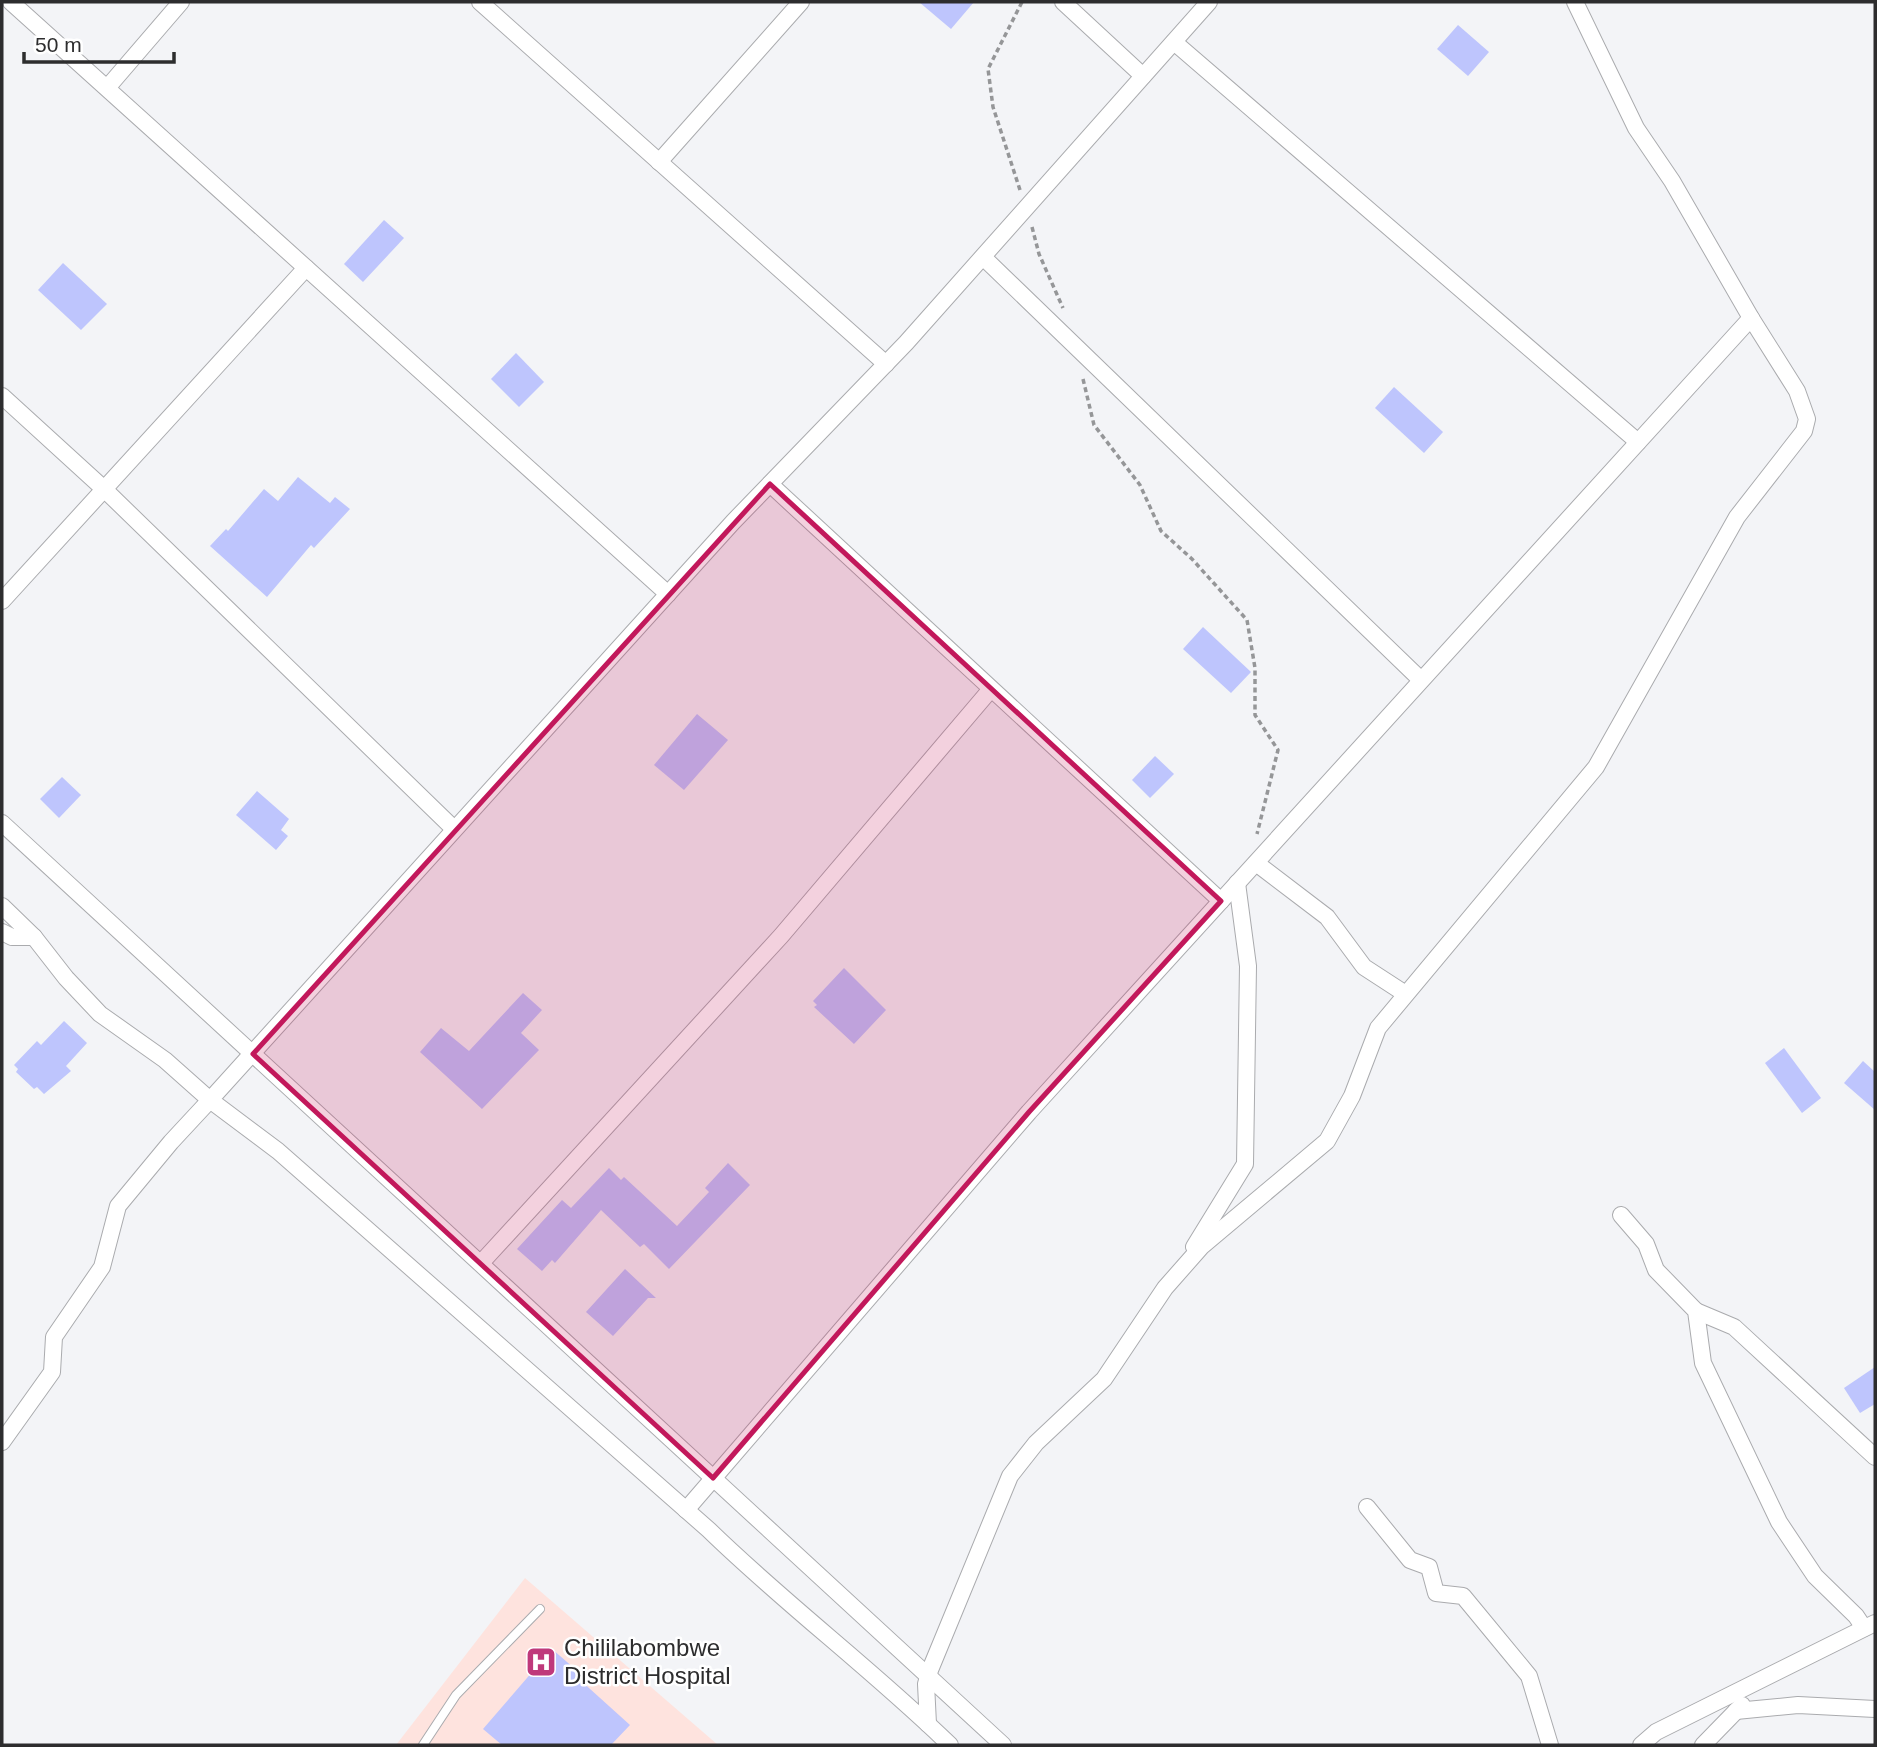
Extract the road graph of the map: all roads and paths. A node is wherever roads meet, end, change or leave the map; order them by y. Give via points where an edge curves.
1 (11, 2) edge
2 (181, 2) edge
3 (480, 2) edge
4 (802, 2) edge
5 (1021, 2) edge
6 (1063, 2) edge
7 (1209, 2) edge
8 (1575, 2) edge
9 (1174, 42) junction
10 (1143, 76) junction
11 (107, 88) junction
12 (659, 162) junction
13 (1026, 207) junction
14 (983, 257) junction
15 (306, 268) junction
16 (1064, 310) dead end
17 (1751, 318) junction
18 (1075, 344) junction
19 (886, 364) junction
20 (2, 396) edge
21 (1638, 442) junction
22 (770, 484) junction
23 (104, 489) junction
24 (668, 594) junction
25 (2, 601) edge
26 (1421, 680) junction
27 (990, 689) junction
28 (2, 823) edge
29 (453, 828) junction
30 (1257, 836) dead end
31 (1256, 863) junction
32 (1237, 883) junction
33 (1221, 901) junction
34 (2, 906) edge
35 (2, 932) edge
36 (34, 937) junction
37 (1404, 993) junction
38 (253, 1054) junction
39 (210, 1100) junction
40 (1621, 1215) dead end
41 (481, 1263) junction
42 (1179, 1272) junction
43 (1696, 1311) junction
44 (2, 1442) edge
45 (1875, 1457) edge
46 (713, 1478) junction
47 (1367, 1507) dead end
48 (686, 1510) junction
49 (540, 1609) dead end
50 (1870, 1626) edge
51 (1774, 1674) junction
52 (929, 1676) junction
53 (1875, 1709) edge
54 (1736, 1711) junction
55 (928, 1724) junction
56 (423, 1745) edge
57 (950, 1745) edge
58 (1003, 1745) edge
59 (1550, 1745) edge
60 (1641, 1745) edge
61 (1703, 1745) edge

1 - 11 street
2 - 11 street
3 - 12 street
4 - 12 street
5 - 13 path via 988,69 993,107
6 - 10 street
7 - 9 street
8 - 17 street via 1636,128
9 - 10 street
9 - 21 street
10 - 13 street
11 - 15 street
12 - 19 street
13 - 14 street
13 - 16 path via 1038,254
14 - 18 street
14 - 19 street
15 - 23 street
15 - 24 street
17 - 21 street
17 - 37 street via 1797,391 1807,419 1804,431 1737,517 1596,768
18 - 26 street
18 - 30 path via 1094,425 1140,485 1161,531 1247,620 1255,668 1255,715 1278,750
19 - 22 street
20 - 23 street
21 - 26 street
22 - 24 street
22 - 27 street
23 - 25 street
23 - 29 street
24 - 29 street
26 - 31 street
27 - 33 street
27 - 41 street via 781,936
28 - 38 street
29 - 38 street
31 - 32 street
31 - 37 street via 1327,917 1364,967
32 - 33 street
32 - 42 street via 1248,966 1245,1164
33 - 46 street via 1029,1112
34 - 36 street
35 - 36 street
36 - 39 street via 100,1014 165,1059
37 - 42 street via 1378,1028 1352,1096 1327,1141 1202,1246
38 - 39 street
38 - 41 street
39 - 44 street via 118,1206 102,1267 54,1337 52,1372
39 - 48 street via 278,1151
40 - 43 street via 1646,1244 1657,1270
41 - 46 street
42 - 52 street via 1104,1379 1036,1443 1010,1476
43 - 45 street via 1734,1327
43 - 50 street via 1703,1363 1779,1522 1815,1576
46 - 48 street
46 - 52 street
47 - 59 street via 1410,1560 1429,1567 1436,1593 1463,1596 1529,1676
48 - 55 street
49 - 56 lane via 456,1695
50 - 51 street
51 - 54 street
51 - 60 street via 1656,1732
52 - 55 street
52 - 58 street
53 - 54 street via 1798,1705
54 - 61 street
55 - 57 street

